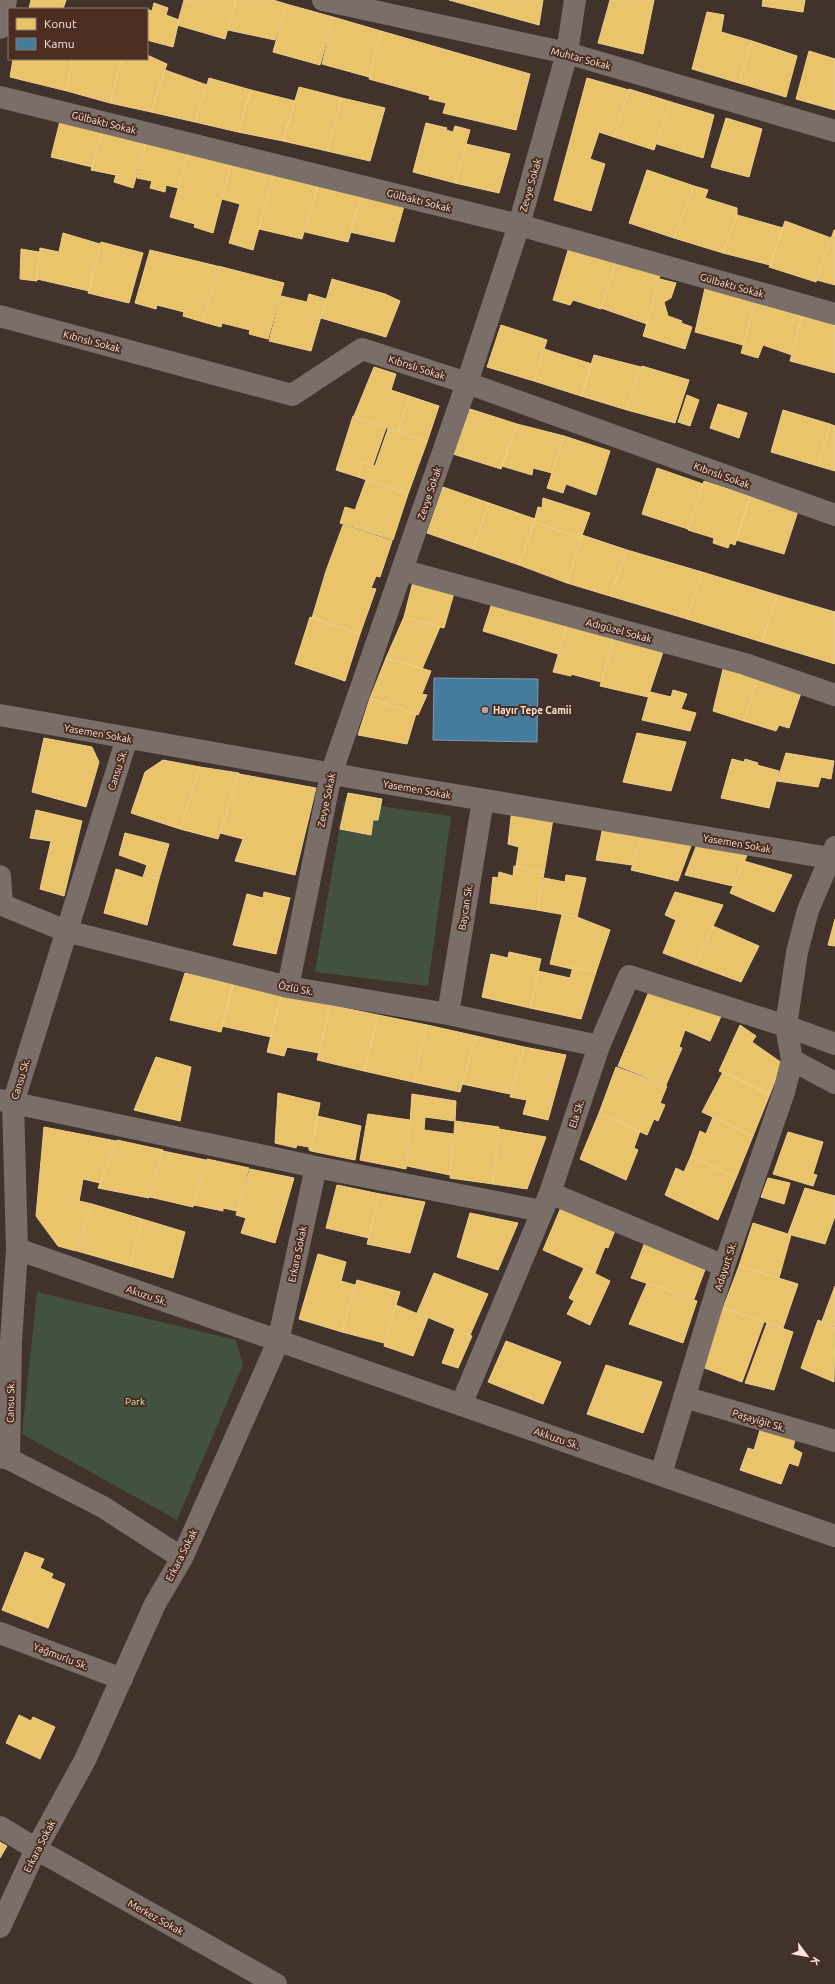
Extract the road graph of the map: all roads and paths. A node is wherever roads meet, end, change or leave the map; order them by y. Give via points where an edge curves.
1 (6, 0) edge
2 (323, 0) edge
3 (575, 0) edge
4 (0, 28) edge
5 (567, 53) junction
6 (0, 96) edge
7 (835, 131) edge
8 (519, 225) junction
9 (835, 314) edge
10 (0, 316) edge
11 (467, 383) junction
12 (835, 516) edge
13 (402, 570) junction
14 (835, 694) edge
15 (0, 715) edge
16 (127, 738) junction
17 (330, 774) junction
18 (482, 800) junction
19 (833, 855) edge
20 (0, 876) edge
21 (1, 905) edge
22 (66, 931) junction
23 (288, 987) junction
24 (448, 1014) junction
25 (786, 1026) junction
26 (835, 1044) edge
27 (599, 1046) junction
28 (792, 1060) junction
29 (835, 1083) edge
30 (6, 1101) edge
31 (316, 1167) junction
32 (546, 1202) junction
33 (17, 1249) junction
34 (724, 1266) junction
35 (6, 1341) edge
36 (278, 1342) junction
37 (684, 1397) junction
38 (461, 1405) junction
39 (835, 1441) edge
40 (4, 1458) edge
41 (661, 1474) junction
42 (835, 1536) edge
43 (182, 1558) junction
44 (0, 1633) edge
45 (122, 1679) junction
46 (0, 1827) edge
47 (36, 1849) junction
48 (0, 1927) edge
49 (276, 1984) edge

1 - 4 street
2 - 5 street, Muhtar Sokak
3 - 5 street, Zevye Sokak
5 - 7 street, Muhtar Sokak
5 - 8 street, Zevye Sokak
6 - 8 street, Gülbaktı Sokak
8 - 9 street, Gülbaktı Sokak
8 - 11 street, Zevye Sokak
10 - 11 street, Kıbrıslı Sokak via 292,395 362,349
11 - 12 street, Kıbrıslı Sokak
11 - 13 street, Zevye Sokak
13 - 14 street, Adıgüzel Sokak via 745,664
13 - 17 street, Zevye Sokak
15 - 16 street, Yasemen Sokak
16 - 17 street, Yasemen Sokak
16 - 22 street, Cansu Sk.
17 - 18 street, Yasemen Sokak
17 - 23 street, Zevye Sokak
18 - 19 street, Yasemen Sokak
18 - 24 street, Baycan Sk.
19 - 25 street via 808,910 797,952
20 - 21 street
21 - 22 street, Özlü Sk.
22 - 23 street, Özlü Sk.
22 - 30 street, Cansu Sk.
23 - 24 street, Özlü Sk.
24 - 27 street, Özlü Sk.
25 - 26 street
25 - 27 street, Ela Sk. via 628,976
25 - 28 street
27 - 32 street, Ela Sk.
28 - 29 street
28 - 34 street, Adayurt Sk. via 784,1092
30 - 31 street
30 - 33 street, Cansu Sk.
31 - 32 street
31 - 36 street, Erkara Sokak
32 - 34 street
32 - 38 street, Ela Sk.
33 - 35 street, Cansu Sk.
33 - 36 street, Akuzu Sk.
34 - 37 street, Adayurt Sk.
35 - 40 street, Cansu Sk.
36 - 38 street, Akkuzu Sk.
36 - 43 street, Erkara Sokak
37 - 39 street, Paşayiğit Sk.
37 - 41 street, Adayurt Sk.
38 - 41 street, Akkuzu Sk.
40 - 43 street via 103,1507
41 - 42 street, Akkuzu Sk.
43 - 45 street, Erkara Sokak via 155,1604
44 - 45 street, Yağmurlu Sk.
45 - 47 street, Erkara Sokak via 85,1760
46 - 47 street, Merkez Sokak
47 - 48 street, Erkara Sokak
47 - 49 street, Merkez Sokak

